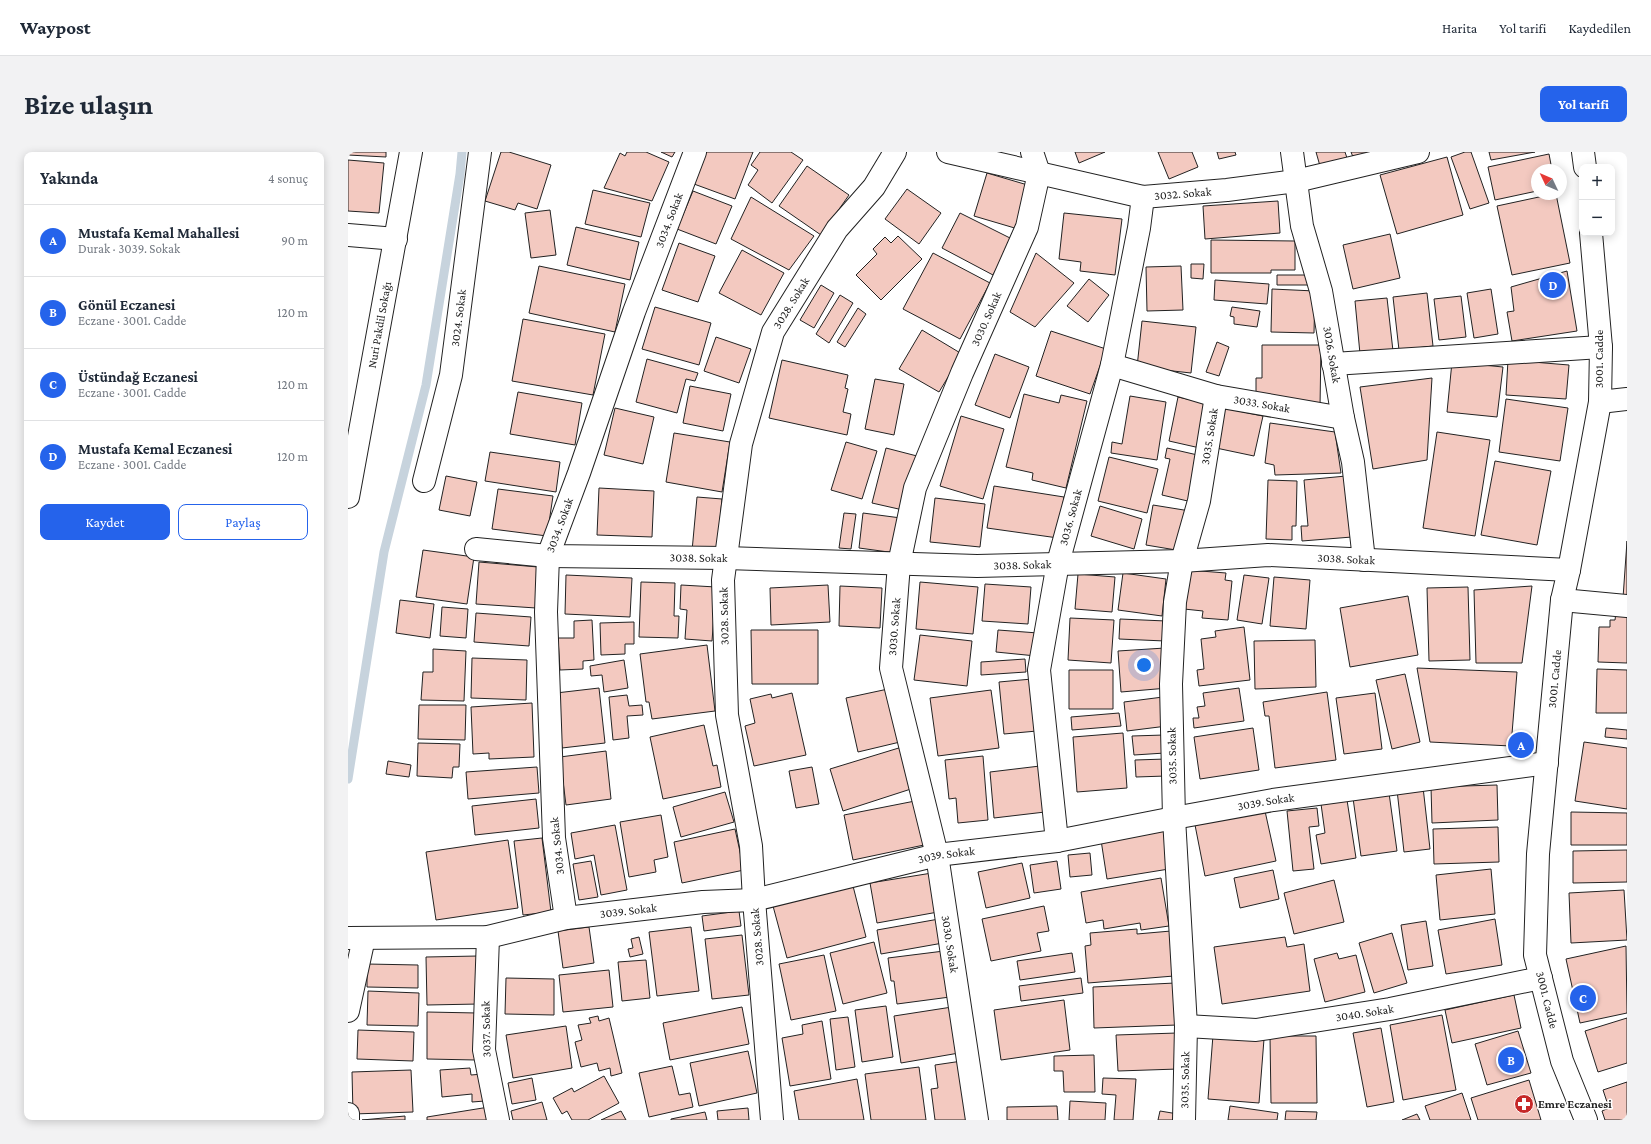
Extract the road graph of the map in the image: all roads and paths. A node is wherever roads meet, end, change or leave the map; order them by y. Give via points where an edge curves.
1 (411, 152) edge
2 (480, 152) edge
3 (695, 152) edge
4 (895, 152) edge
5 (948, 152) edge
6 (1032, 152) edge
7 (1292, 152) edge
8 (1418, 152) edge
9 (1583, 152) edge
10 (1585, 164) edge
11 (1039, 173) junction
12 (1296, 181) junction
13 (1143, 197) junction
14 (348, 235) edge
15 (1591, 236) edge
16 (396, 239) junction
17 (1601, 347) junction
18 (1333, 364) junction
19 (1112, 365) junction
20 (1216, 396) junction
21 (1627, 399) edge
22 (1600, 402) junction
23 (1343, 418) junction
24 (424, 481) dead end
25 (348, 497) edge
26 (476, 549) dead end
27 (548, 556) junction
28 (726, 558) junction
29 (1364, 560) junction
30 (1182, 561) junction
31 (1058, 563) junction
32 (899, 564) junction
33 (1569, 570) junction
34 (1562, 600) junction
35 (1627, 606) edge
36 (1547, 763) junction
37 (1174, 818) junction
38 (1057, 841) junction
39 (937, 855) junction
40 (754, 900) junction
41 (566, 918) junction
42 (488, 937) junction
43 (356, 938) edge
44 (1541, 978) junction
45 (348, 1011) edge
46 (1186, 1026) junction
47 (348, 1114) edge
48 (348, 1120) edge
49 (498, 1120) edge
50 (772, 1120) edge
51 (978, 1120) edge
52 (1184, 1120) edge
53 (1586, 1120) edge

1 - 16 street, Nuri Pakdil Sokağı
2 - 24 street, 3024. Sokak via 451,375
3 - 27 street, 3034. Sokak via 634,312
4 - 28 street, 3028. Sokak via 874,187 838,229 773,332 742,444
5 - 11 street, 3032. Sokak
6 - 11 street
7 - 12 street, 3026. Sokak
8 - 12 street, 3032. Sokak
9 - 10 street
11 - 13 street, 3032. Sokak
11 - 32 street, 3030. Sokak via 1027,227 962,373 915,488
12 - 13 street, 3032. Sokak
12 - 18 street, 3026. Sokak via 1302,226 1321,291
13 - 19 street, 3036. Sokak
14 - 16 street
15 - 17 street, 3001. Cadde
16 - 25 street, Nuri Pakdil Sokağı
17 - 18 street
17 - 22 street, 3001. Cadde
18 - 23 street, 3026. Sokak
19 - 20 street, 3033. Sokak
19 - 31 street, 3036. Sokak
20 - 23 street, 3033. Sokak
20 - 30 street, 3035. Sokak via 1199,501
21 - 22 street
22 - 33 street, 3001. Cadde
23 - 29 street, 3026. Sokak via 1353,462
26 - 27 street, 3038. Sokak
27 - 28 street, 3038. Sokak
27 - 41 street, 3034. Sokak via 546,612 554,838
28 - 32 street, 3038. Sokak
28 - 40 street, 3028. Sokak via 723,580 727,715 751,846
29 - 30 street, 3038. Sokak via 1268,555
29 - 33 street, 3038. Sokak
30 - 31 street, 3038. Sokak
30 - 37 street, 3035. Sokak via 1175,602 1171,684
31 - 32 street, 3038. Sokak via 977,566
31 - 38 street, 3036. Sokak via 1039,670
32 - 39 street, 3030. Sokak via 891,668
33 - 34 street, 3001. Cadde
34 - 35 street
34 - 36 street, 3001. Cadde
36 - 37 street, 3039. Sokak via 1274,800
36 - 44 street, 3001. Cadde via 1538,854 1535,955
37 - 38 street, 3039. Sokak
37 - 46 street, 3035. Sokak
38 - 39 street, 3039. Sokak
39 - 40 street, 3039. Sokak
39 - 51 street, 3030. Sokak
40 - 41 street, 3039. Sokak via 703,902
40 - 50 street, 3028. Sokak
41 - 42 street, 3039. Sokak
42 - 43 street, 3039. Sokak
42 - 49 street, 3037. Sokak via 484,1050
43 - 45 street
44 - 46 street, 3040. Sokak via 1390,1009 1256,1030
44 - 53 street, 3001. Cadde via 1562,1061
46 - 52 street, 3035. Sokak
47 - 48 street

